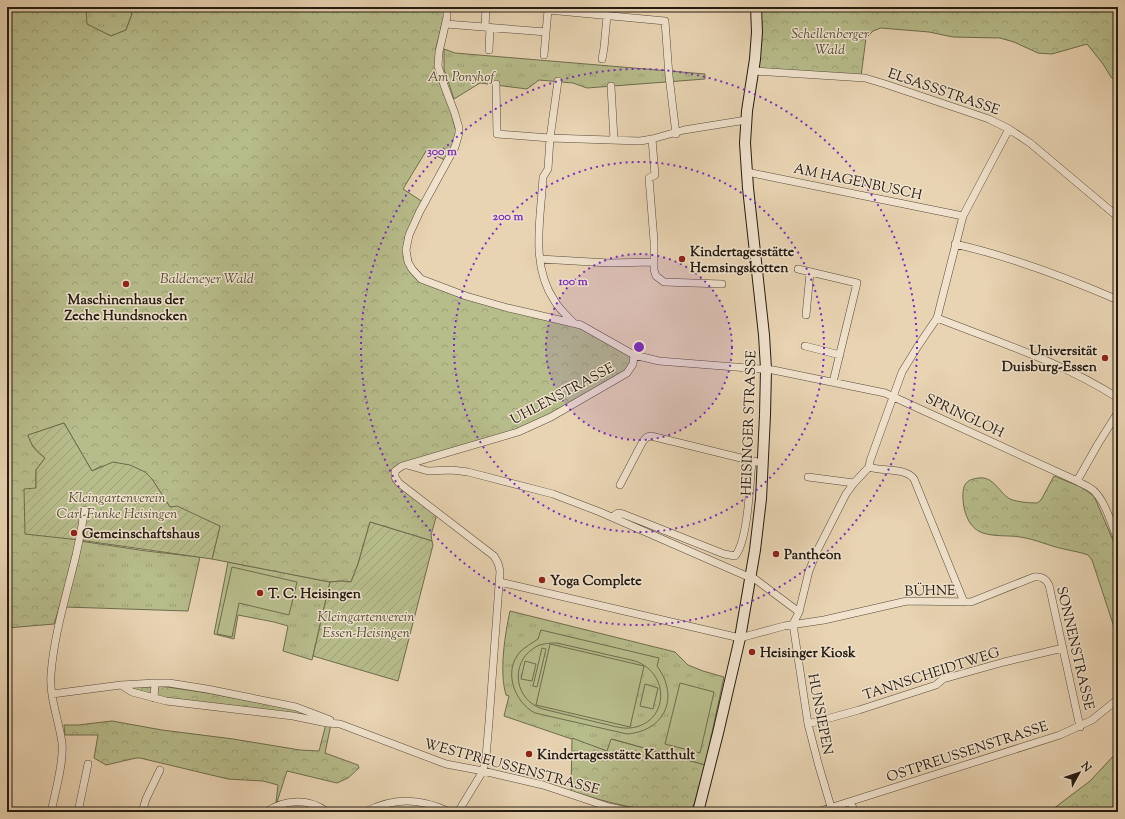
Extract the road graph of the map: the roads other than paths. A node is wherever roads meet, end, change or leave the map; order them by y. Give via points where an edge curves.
1 (447, 7) edge
2 (486, 7) edge
3 (756, 7) edge
4 (607, 16) junction
5 (446, 24) junction
6 (487, 27) junction
7 (546, 32) junction
8 (489, 50) dead end
9 (544, 55) dead end
10 (602, 59) dead end
11 (754, 70) junction
12 (558, 81) dead end
13 (496, 84) dead end
14 (611, 86) dead end
15 (746, 120) junction
16 (1009, 129) junction
17 (676, 134) junction
18 (550, 138) junction
19 (652, 139) junction
20 (614, 140) junction
21 (747, 172) junction
22 (963, 216) junction
23 (1118, 217) edge
24 (955, 244) junction
25 (540, 259) junction
26 (654, 262) junction
27 (798, 269) dead end
28 (810, 273) junction
29 (722, 284) dead end
30 (1118, 300) edge
31 (806, 315) dead end
32 (937, 318) junction
33 (574, 323) junction
34 (805, 346) dead end
35 (634, 355) junction
36 (840, 355) junction
37 (766, 369) junction
38 (833, 382) junction
39 (893, 396) junction
40 (1118, 398) edge
41 (1118, 412) edge
42 (752, 461) junction
43 (763, 463) junction
44 (405, 465) junction
45 (869, 467) junction
46 (808, 477) dead end
47 (1077, 481) junction
48 (854, 483) junction
49 (620, 484) dead end
50 (84, 510) dead end
51 (612, 517) junction
52 (1118, 540) edge
53 (751, 577) junction
54 (1042, 577) joint
55 (500, 582) junction
56 (964, 602) junction
57 (799, 612) junction
58 (793, 624) junction
59 (740, 638) junction
60 (1063, 648) junction
61 (155, 683) junction
62 (122, 685) junction
63 (52, 694) junction
64 (154, 698) junction
65 (1118, 699) edge
66 (340, 724) junction
67 (808, 724) junction
68 (1080, 726) junction
69 (88, 764) dead end
70 (160, 770) dead end
71 (483, 771) junction
72 (851, 802) junction
73 (832, 807) junction
74 (51, 812) edge
75 (78, 812) edge
76 (142, 812) edge
77 (266, 812) edge
78 (327, 812) edge
79 (365, 812) edge
80 (450, 812) edge
81 (458, 812) edge
82 (633, 812) edge
83 (698, 812) edge
84 (817, 812) edge
85 (854, 812) edge

1 - 5 street, UHLENSTRASSE
2 - 6 street
3 - 11 main road, HEISINGER STRASSE
4 - 7 street via 548,10
4 - 10 street
4 - 17 street via 665,21
5 - 6 street
5 - 33 street, UHLENSTRASSE via 438,66 459,133 455,147 409,235 406,250 408,262 421,279 441,287 508,308
6 - 7 street
6 - 8 street
7 - 9 street
11 - 15 main road, HEISINGER STRASSE
11 - 16 street, ELSASSSTRASSE via 865,78 979,115
12 - 18 street
13 - 18 street via 497,134
14 - 20 street
15 - 17 street via 684,130
15 - 21 main road, HEISINGER STRASSE
16 - 22 street
16 - 23 street, ELSASSSTRASSE via 1030,143
17 - 19 street
18 - 20 street
18 - 25 street via 548,169 543,177
19 - 20 street
19 - 26 street via 655,175 649,178
21 - 22 street, AM HAGENBUSCH
21 - 37 main road, HEISINGER STRASSE
22 - 24 street
24 - 30 street via 1019,261
24 - 32 street
25 - 26 street
25 - 33 street via 549,292 560,309
26 - 29 street via 656,276 664,282
27 - 28 street
28 - 31 street
28 - 36 street via 857,283
32 - 39 street via 902,372
32 - 40 street via 1054,364
33 - 35 street, UHLENSTRASSE
34 - 36 street
35 - 37 street, SPRINGLOH via 659,361
35 - 44 street, UHLENSTRASSE via 634,364 627,373 538,424 508,436
36 - 38 street
37 - 38 street, SPRINGLOH
37 - 43 main road, HEISINGER STRASSE
38 - 39 street, SPRINGLOH via 885,392
39 - 45 street
39 - 47 street, SPRINGLOH
41 - 47 street
42 - 43 street
42 - 49 street via 651,436 643,441
42 - 51 street, HEISINGER STRASSE via 744,530 735,556 623,514 618,513
43 - 53 main road, HEISINGER STRASSE via 759,522
44 - 51 street via 428,471 452,470 498,479 553,494
44 - 55 street via 395,471 396,480 494,556 499,566
45 - 48 street
45 - 56 street via 909,474 914,479
46 - 48 street
47 - 52 street, SPRINGLOH via 1095,493 1104,506
48 - 57 street via 846,494 813,562
50 - 63 street via 54,646 50,678
51 - 53 street
53 - 57 street
53 - 59 main road, HEISINGER STRASSE
54 - 56 street, BÜHNE via 1034,577 983,598
54 - 60 street, SONNENSTRASSE via 1049,585
55 - 59 street
55 - 71 street via 487,749
56 - 58 street, BÜHNE via 907,601 824,620
57 - 58 street
58 - 59 street, BÜHNE
58 - 67 street, HUNSIEPEN
59 - 83 main road, HEISINGER STRASSE
60 - 67 street, TANNSCHEIDTWEG via 943,679 936,685
60 - 68 street, SONNENSTRASSE
61 - 62 street, WESTPREUSSENSTRASSE
61 - 64 street
61 - 66 street, WESTPREUSSENSTRASSE via 185,685 296,707
62 - 63 street, WESTPREUSSENSTRASSE
62 - 64 street, WESTPREUSSENSTRASSE via 132,692
63 - 74 street via 62,745
64 - 66 street, WESTPREUSSENSTRASSE
65 - 68 street, OSTPREUSSENSTRASSE via 1092,720
66 - 71 street, WESTPREUSSENSTRASSE via 446,764
67 - 73 street, HUNSIEPEN
68 - 72 street, OSTPREUSSENSTRASSE via 1060,735
69 - 75 street
70 - 76 street
71 - 81 street
71 - 82 street, WESTPREUSSENSTRASSE via 543,785 609,807
72 - 73 street, OSTPREUSSENSTRASSE
72 - 85 street
73 - 84 street, OSTPREUSSENSTRASSE
77 - 78 street via 283,804 295,802 313,804
79 - 80 street via 395,801 426,803

